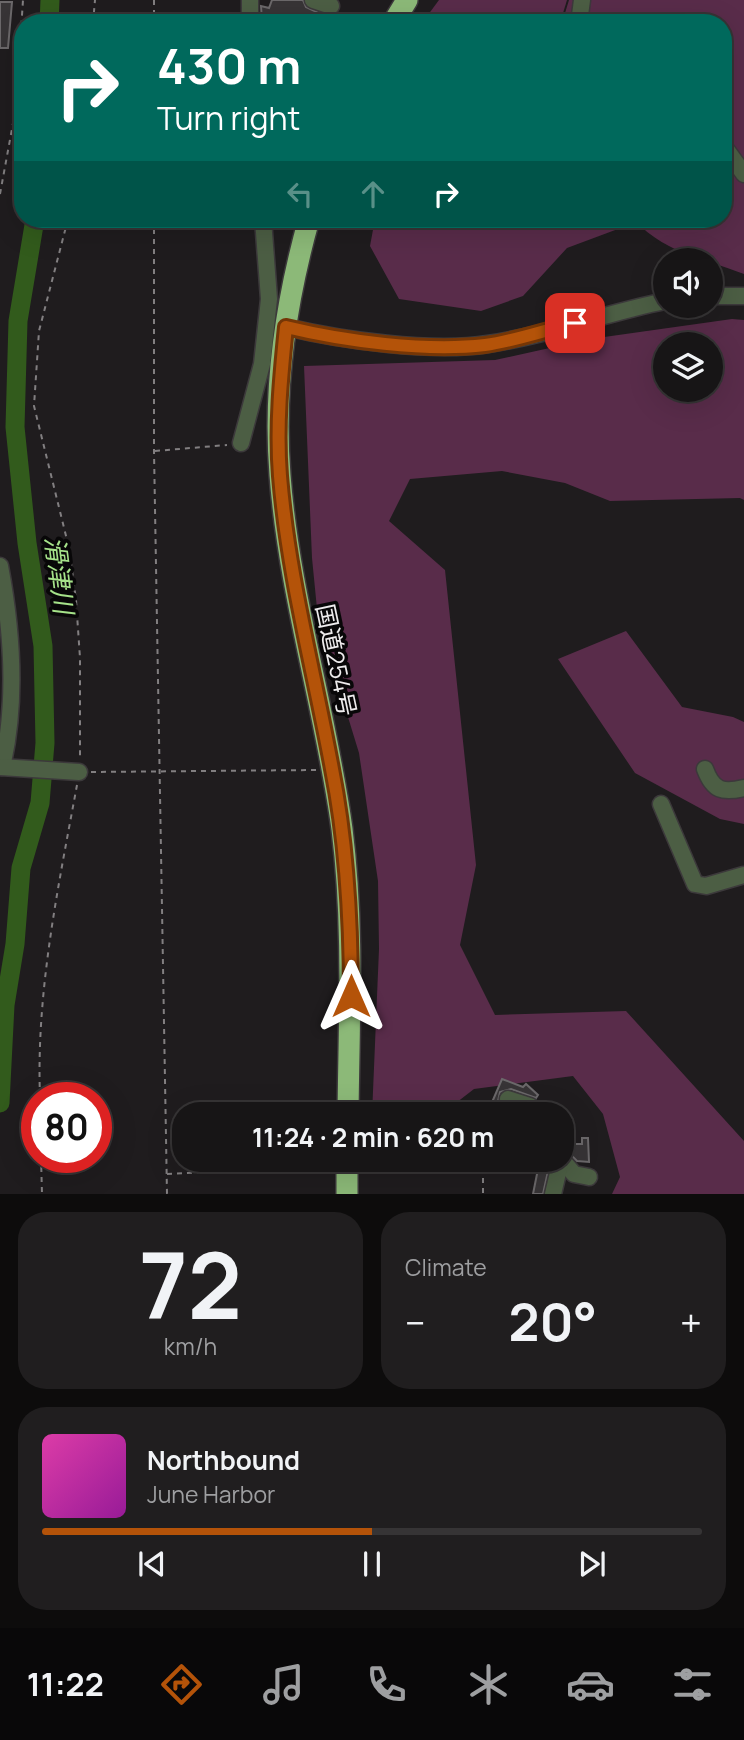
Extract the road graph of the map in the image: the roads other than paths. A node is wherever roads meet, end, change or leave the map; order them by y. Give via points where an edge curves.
1 (313, 0) edge
2 (331, 6) dead end
3 (732, 157) edge
4 (744, 174) edge
5 (264, 228) edge
6 (307, 228) edge
7 (723, 296) edge
8 (744, 296) edge
9 (653, 304) edge
10 (286, 327) junction
11 (241, 443) road end
12 (0, 566) edge
13 (3, 767) edge
14 (705, 769) dead end
15 (78, 772) road end
16 (744, 788) edge
17 (661, 804) dead end
18 (744, 875) edge
19 (508, 1100) dead end
20 (348, 1102) edge
21 (515, 1102) edge
22 (347, 1172) edge
23 (558, 1172) edge
24 (572, 1172) edge
25 (589, 1177) dead end
26 (347, 1194) edge
27 (553, 1194) edge

1 - 2 street
3 - 4 street
5 - 11 street via 268,312 262,364
6 - 10 highway, 国道254号
7 - 8 street
9 - 10 street via 475,345 339,337
10 - 20 highway, 国道254号 via 279,415 282,503 332,769 349,905
12 - 13 street via 11,684
13 - 15 street
14 - 16 street via 723,792
17 - 18 street via 695,884 706,886
19 - 21 street
22 - 26 highway
23 - 27 street
24 - 25 street

